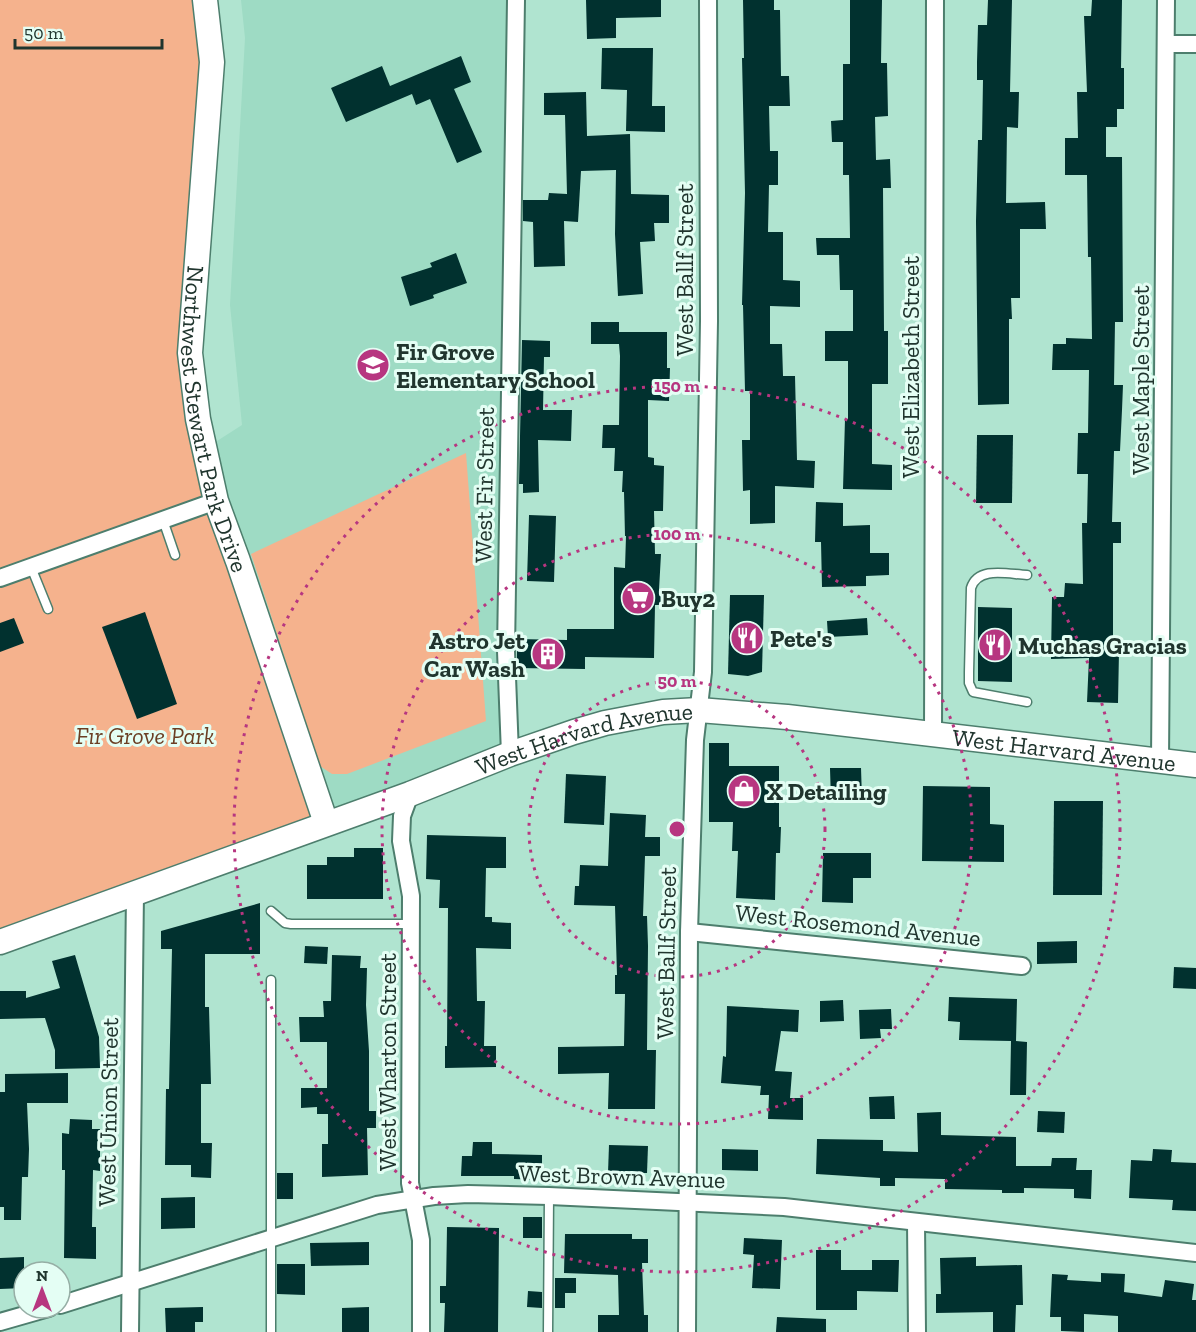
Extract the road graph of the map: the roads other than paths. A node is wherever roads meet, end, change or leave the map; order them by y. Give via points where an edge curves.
1 (205, 0) edge
2 (516, 0) edge
3 (708, 0) edge
4 (935, 0) edge
5 (1166, 0) edge
6 (1166, 44) junction
7 (1196, 44) edge
8 (216, 501) junction
9 (163, 520) junction
10 (175, 555) dead end
11 (31, 567) junction
12 (1027, 575) dead end
13 (0, 578) edge
14 (48, 609) dead end
15 (1027, 702) dead end
16 (699, 710) junction
17 (933, 735) junction
18 (510, 754) junction
19 (1160, 761) junction
20 (1196, 765) edge
21 (410, 794) junction
22 (326, 823) junction
23 (135, 892) junction
24 (271, 911) dead end
25 (411, 924) junction
26 (689, 932) junction
27 (0, 942) edge
28 (1022, 966) dead end
29 (271, 980) dead end
30 (549, 1196) junction
31 (413, 1199) junction
32 (688, 1202) junction
33 (916, 1222) junction
34 (272, 1237) junction
35 (1196, 1253) edge
36 (130, 1284) junction
37 (72, 1301) edge
38 (130, 1332) edge
39 (271, 1332) edge
40 (421, 1332) edge
41 (548, 1332) edge
42 (687, 1332) edge
43 (917, 1332) edge

1 - 8 main road, Northwest Stewart Park Drive via 212,62 190,353 198,419
2 - 18 street, West Fir Street via 506,651
3 - 16 street, West Ballf Street via 709,321 703,672
4 - 17 street, West Elizabeth Street
5 - 6 street, West Maple Street
6 - 7 street
6 - 19 street, West Maple Street
8 - 9 street
8 - 22 main road, Northwest Stewart Park Drive
9 - 10 lane
9 - 11 street
11 - 13 street
11 - 14 lane
12 - 15 lane via 988,573 974,580 969,683 973,692
16 - 17 main road, West Harvard Avenue
16 - 18 main road, West Harvard Avenue via 605,723
16 - 26 street, West Ballf Street
17 - 19 main road, West Harvard Avenue
18 - 21 main road, West Harvard Avenue
19 - 20 main road, West Harvard Avenue
21 - 22 main road, West Harvard Avenue
21 - 25 street, West Wharton Street via 402,816 401,841 411,897
22 - 23 main road, West Harvard Avenue
23 - 27 main road, West Harvard Avenue
23 - 36 street, West Union Street
24 - 25 lane via 291,924
25 - 31 street, West Wharton Street
26 - 28 street, West Rosemond Avenue
26 - 32 street, West Ballf Street
29 - 34 lane
30 - 31 street, West Brown Avenue via 468,1194
30 - 32 street, West Brown Avenue
30 - 41 lane
31 - 34 street, West Brown Avenue via 377,1205
31 - 40 street, West Wharton Street via 421,1240
32 - 33 street, West Brown Avenue via 784,1207
32 - 42 street, West Ballf Street
33 - 35 street, West Brown Avenue
33 - 43 street
34 - 36 street, West Brown Avenue
34 - 39 lane
36 - 37 street, West Brown Avenue
36 - 38 street, West Union Street

